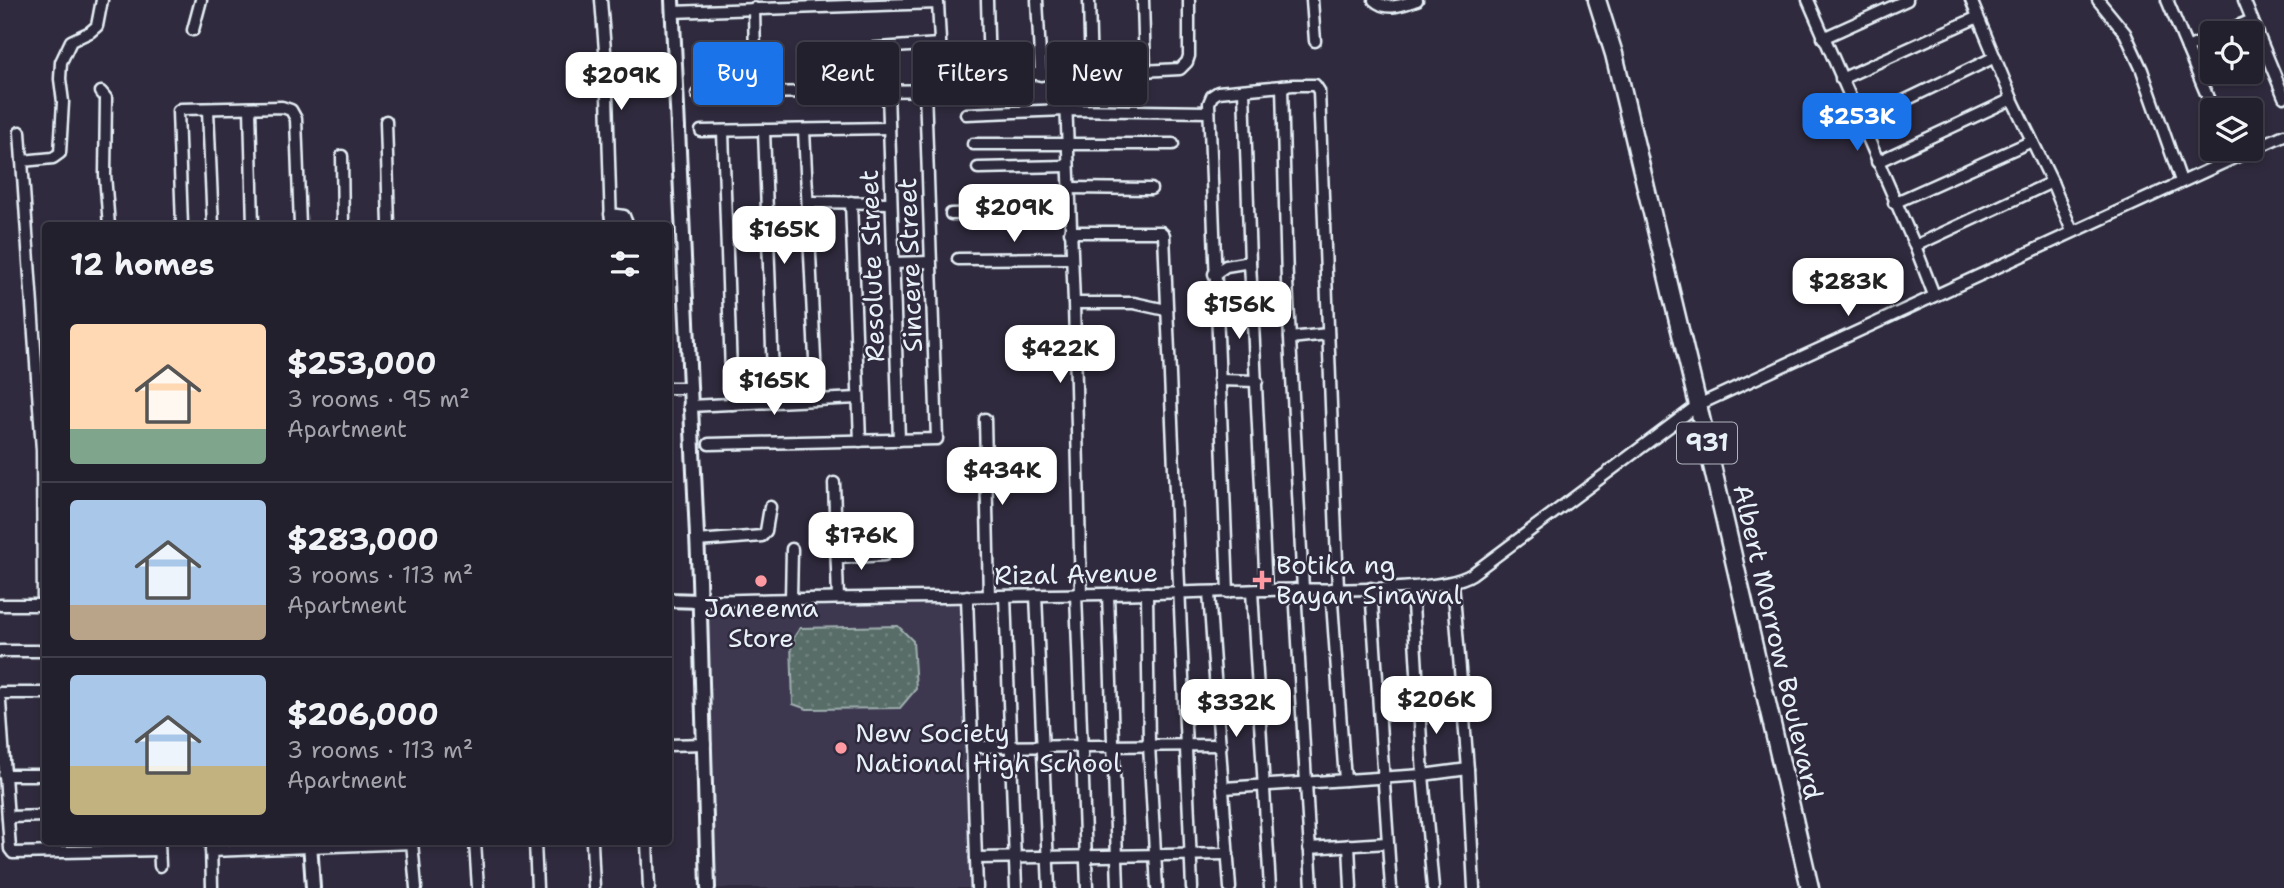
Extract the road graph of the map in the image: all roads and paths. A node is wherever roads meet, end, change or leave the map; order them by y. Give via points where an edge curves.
1 (102, 0) edge
2 (201, 0) edge
3 (601, 0) edge
4 (987, 0) edge
5 (1037, 0) edge
6 (1089, 0) edge
7 (1143, 0) edge
8 (1189, 0) edge
9 (1312, 0) edge
10 (1374, 0) edge
11 (1417, 0) edge
12 (1597, 0) edge
13 (1808, 0) edge
14 (1907, 0) edge
15 (1971, 0) edge
16 (2098, 0) edge
17 (2167, 0) edge
18 (2244, 0) edge
19 (938, 2) edge
20 (672, 6) edge
21 (754, 8) junction
22 (1978, 17) junction
23 (2252, 20) joint
24 (193, 30) dead end
25 (1823, 38) junction
26 (1315, 41) dead end
27 (755, 42) edge
28 (939, 42) edge
29 (988, 42) edge
30 (1090, 42) edge
31 (1144, 42) edge
32 (2200, 42) edge
33 (2187, 48) junction
34 (1995, 57) junction
35 (1147, 71) edge
36 (1033, 75) edge
37 (1041, 75) junction
38 (1047, 75) edge
39 (675, 78) junction
40 (1841, 79) junction
41 (607, 82) junction
42 (1282, 86) junction
43 (1244, 91) junction
44 (101, 92) dead end
45 (2284, 97) edge
46 (2208, 98) edge
47 (2012, 99) junction
48 (888, 105) edge
49 (925, 105) edge
50 (1066, 105) edge
51 (250, 107) junction
52 (208, 110) junction
53 (1066, 110) junction
54 (1209, 112) junction
55 (966, 114) dead end
56 (386, 121) dead end
57 (1860, 122) junction
58 (889, 128) junction
59 (764, 130) junction
60 (804, 130) junction
61 (701, 131) dead end
62 (723, 131) junction
63 (20, 132) dead end
64 (2284, 135) edge
65 (2032, 141) junction
66 (2263, 142) edge
67 (973, 144) dead end
68 (1173, 144) dead end
69 (1067, 145) junction
70 (342, 156) dead end
71 (22, 161) junction
72 (2217, 161) edge
73 (1878, 162) junction
74 (1068, 166) junction
75 (978, 168) dead end
76 (2181, 181) junction
77 (2052, 182) junction
78 (1069, 188) junction
79 (1150, 188) dead end
80 (808, 202) junction
81 (850, 202) junction
82 (1894, 202) junction
83 (891, 203) junction
84 (1069, 211) junction
85 (610, 214) junction
86 (951, 214) dead end
87 (109, 222) edge
88 (182, 222) edge
89 (213, 222) edge
90 (253, 222) edge
91 (300, 222) edge
92 (343, 222) edge
93 (389, 222) edge
94 (611, 222) edge
95 (626, 222) edge
96 (2072, 231) junction
97 (1070, 232) junction
98 (1915, 246) junction
99 (1071, 258) junction
100 (958, 259) dead end
101 (930, 262) junction
102 (1250, 262) junction
103 (893, 263) junction
104 (1214, 274) junction
105 (1934, 295) junction
106 (1074, 303) junction
107 (1166, 310) junction
108 (1328, 334) junction
109 (1290, 338) junction
110 (1219, 380) junction
111 (1257, 381) junction
112 (672, 388) edge
113 (688, 388) junction
114 (858, 398) junction
115 (817, 400) junction
116 (774, 402) junction
117 (732, 404) junction
118 (1698, 405) junction
119 (689, 406) junction
120 (985, 419) dead end
121 (899, 440) junction
122 (860, 441) junction
123 (709, 444) dead end
124 (834, 483) dead end
125 (42, 502) edge
126 (770, 507) dead end
127 (697, 541) junction
128 (792, 549) dead end
129 (884, 555) dead end
130 (837, 558) junction
131 (1453, 582) junction
132 (1412, 587) junction
133 (1371, 588) junction
134 (1299, 589) junction
135 (1335, 589) junction
136 (1266, 590) junction
137 (1252, 591) junction
138 (1228, 592) junction
139 (1147, 593) junction
140 (1178, 593) junction
141 (1209, 593) junction
142 (1079, 594) junction
143 (1108, 594) junction
144 (1036, 595) junction
145 (967, 596) junction
146 (989, 596) junction
147 (1004, 596) junction
148 (838, 598) junction
149 (791, 599) junction
150 (672, 600) edge
151 (700, 601) junction
152 (0, 605) edge
153 (42, 605) edge
154 (42, 651) edge
155 (0, 652) edge
156 (0, 693) edge
157 (42, 694) edge
158 (0, 701) edge
159 (705, 744) junction
160 (1221, 744) junction
161 (672, 745) edge
162 (1114, 745) junction
163 (1149, 745) junction
164 (1185, 745) junction
165 (1010, 746) junction
166 (1043, 746) junction
167 (1082, 746) junction
168 (972, 747) junction
169 (1468, 769) junction
170 (4, 775) junction
171 (42, 775) edge
172 (1423, 775) junction
173 (1382, 778) junction
174 (1345, 780) junction
175 (1306, 783) junction
176 (1264, 785) junction
177 (1224, 788) junction
178 (42, 816) edge
179 (8, 817) junction
180 (1387, 843) junction
181 (310, 845) edge
182 (412, 845) edge
183 (475, 845) edge
184 (535, 845) edge
185 (592, 845) edge
186 (648, 845) edge
187 (1349, 845) junction
188 (159, 846) edge
189 (211, 846) edge
190 (1309, 848) junction
191 (1191, 854) junction
192 (1228, 854) junction
193 (1116, 855) junction
194 (1156, 855) junction
195 (1047, 856) junction
196 (1086, 856) junction
197 (1014, 857) junction
198 (976, 858) junction
199 (160, 866) dead end
200 (212, 888) edge
201 (313, 888) edge
202 (416, 888) edge
203 (478, 888) edge
204 (537, 888) edge
205 (594, 888) edge
206 (649, 888) edge
207 (708, 888) edge
208 (977, 888) edge
209 (1016, 888) edge
210 (1049, 888) edge
211 (1087, 888) edge
212 (1118, 888) edge
213 (1157, 888) edge
214 (1192, 888) edge
215 (1230, 888) edge
216 (1270, 888) edge
217 (1312, 888) edge
218 (1351, 888) edge
219 (1391, 888) edge
220 (1433, 888) edge
221 (1474, 888) edge
222 (1810, 888) edge

1 - 71 street via 97,26 71,41 61,62 61,153
2 - 24 street
3 - 41 street
4 - 29 street
5 - 37 street
6 - 30 street
7 - 31 street
8 - 35 street via 1187,62 1175,71
9 - 26 street
10 - 11 street via 1394,7
12 - 118 main road, Albert Morrow Boulevard / 931
13 - 25 street
14 - 25 street
15 - 22 street
16 - 76 street via 2125,33
17 - 33 street
18 - 23 street
19 - 21 street
19 - 28 street
20 - 21 street
20 - 39 street
21 - 27 street
22 - 34 street
22 - 40 street
23 - 45 street
25 - 40 street
32 - 33 street
33 - 46 street
34 - 47 street
34 - 57 street
36 - 37 street
37 - 38 street
39 - 41 street
39 - 113 street
40 - 57 street
41 - 85 street
42 - 43 street
42 - 108 street via 1311,85 1319,92
42 - 109 street
43 - 54 street via 1214,94
43 - 102 street
44 - 87 street via 106,98 104,175
47 - 65 street
47 - 73 street
48 - 58 street, Resolute Street
49 - 101 street, Sincere Street
50 - 53 street
51 - 52 street
51 - 90 street
51 - 91 street via 282,107 294,116
52 - 88 street via 181,109 176,115
52 - 89 street
53 - 54 street
53 - 55 street
53 - 69 street
54 - 104 street
56 - 93 street
57 - 73 street
58 - 60 street
58 - 83 street, Resolute Street
59 - 60 street
59 - 62 street
59 - 116 street
60 - 80 street
61 - 62 street
62 - 117 street
63 - 71 street
64 - 66 street
65 - 77 street
65 - 82 street
67 - 69 street
68 - 69 street
69 - 74 street
70 - 92 street
71 - 125 street
72 - 76 street
73 - 82 street
74 - 75 street
74 - 78 street
76 - 96 street
77 - 96 street
77 - 98 street
78 - 79 street
78 - 84 street
80 - 81 street
80 - 115 street
81 - 83 street
81 - 114 street
82 - 98 street
83 - 103 street, Resolute Street
84 - 86 street
84 - 97 street
85 - 94 street
85 - 95 street via 624,216
96 - 105 street
97 - 99 street
97 - 107 street via 1163,233
98 - 105 street
99 - 100 street
99 - 106 street
101 - 103 street
101 - 121 street, Sincere Street via 937,439
102 - 104 street via 1226,266
102 - 111 street
103 - 121 street, Resolute Street
104 - 110 street
105 - 118 street
106 - 107 street via 1134,303
106 - 142 street
107 - 140 street
108 - 109 street
108 - 135 street
109 - 134 street
110 - 111 street
110 - 138 street
111 - 136 street
112 - 113 street
113 - 119 street
114 - 115 street
114 - 122 street
115 - 116 street
116 - 117 street
117 - 119 street
118 - 131 street via 1472,574
118 - 222 main road, Albert Morrow Boulevard / 931
119 - 127 street
120 - 146 street
121 - 122 street
122 - 123 street
124 - 130 street
126 - 127 street via 762,536
127 - 151 street
128 - 149 street
129 - 130 street
130 - 148 street
131 - 132 street, Rizal Avenue
131 - 169 street
132 - 133 street, Rizal Avenue
132 - 172 street
133 - 135 street, Rizal Avenue
133 - 173 street
134 - 135 street, Rizal Avenue
134 - 136 street, Rizal Avenue
134 - 175 street
135 - 174 street
136 - 137 street, Rizal Avenue
137 - 138 street, Rizal Avenue
137 - 176 street
138 - 141 street, Rizal Avenue
139 - 140 street, Rizal Avenue
139 - 143 street, Rizal Avenue
139 - 163 street
140 - 141 street, Rizal Avenue
140 - 164 street
141 - 160 street
142 - 143 street, Rizal Avenue
142 - 144 street, Rizal Avenue
142 - 167 street
143 - 162 street
144 - 147 street, Rizal Avenue
144 - 166 street
145 - 146 street, Rizal Avenue
145 - 148 street, Rizal Avenue
145 - 168 street
146 - 147 street, Rizal Avenue
147 - 165 street
148 - 149 street, Rizal Avenue
149 - 151 street, Rizal Avenue
150 - 151 street
151 - 159 street
152 - 153 street
154 - 155 street
156 - 157 street
158 - 170 street
159 - 161 street
159 - 207 street
160 - 164 street
160 - 177 street
162 - 163 street
162 - 167 street
162 - 193 street
163 - 164 street
163 - 194 street
164 - 191 street
165 - 166 street
165 - 168 street
165 - 197 street
166 - 167 street
166 - 195 street
167 - 196 street
168 - 198 street
169 - 172 street
169 - 221 street
170 - 171 street
170 - 179 street
172 - 173 street
172 - 220 street
173 - 174 street
173 - 180 street
174 - 175 street
175 - 176 street
175 - 190 street
176 - 177 street
176 - 216 street
177 - 192 street
178 - 179 street
179 - 188 street via 10,849 16,853
180 - 187 street
180 - 219 street
181 - 189 street
181 - 201 street
182 - 202 street
183 - 203 street
184 - 204 street
185 - 205 street
186 - 206 street
187 - 190 street
187 - 218 street
188 - 199 street
189 - 200 street
190 - 217 street
191 - 192 street
191 - 194 street
191 - 214 street
192 - 215 street
193 - 194 street
193 - 196 street
193 - 212 street
194 - 213 street
195 - 196 street
195 - 197 street
195 - 210 street
196 - 211 street
197 - 198 street
197 - 209 street
198 - 208 street

